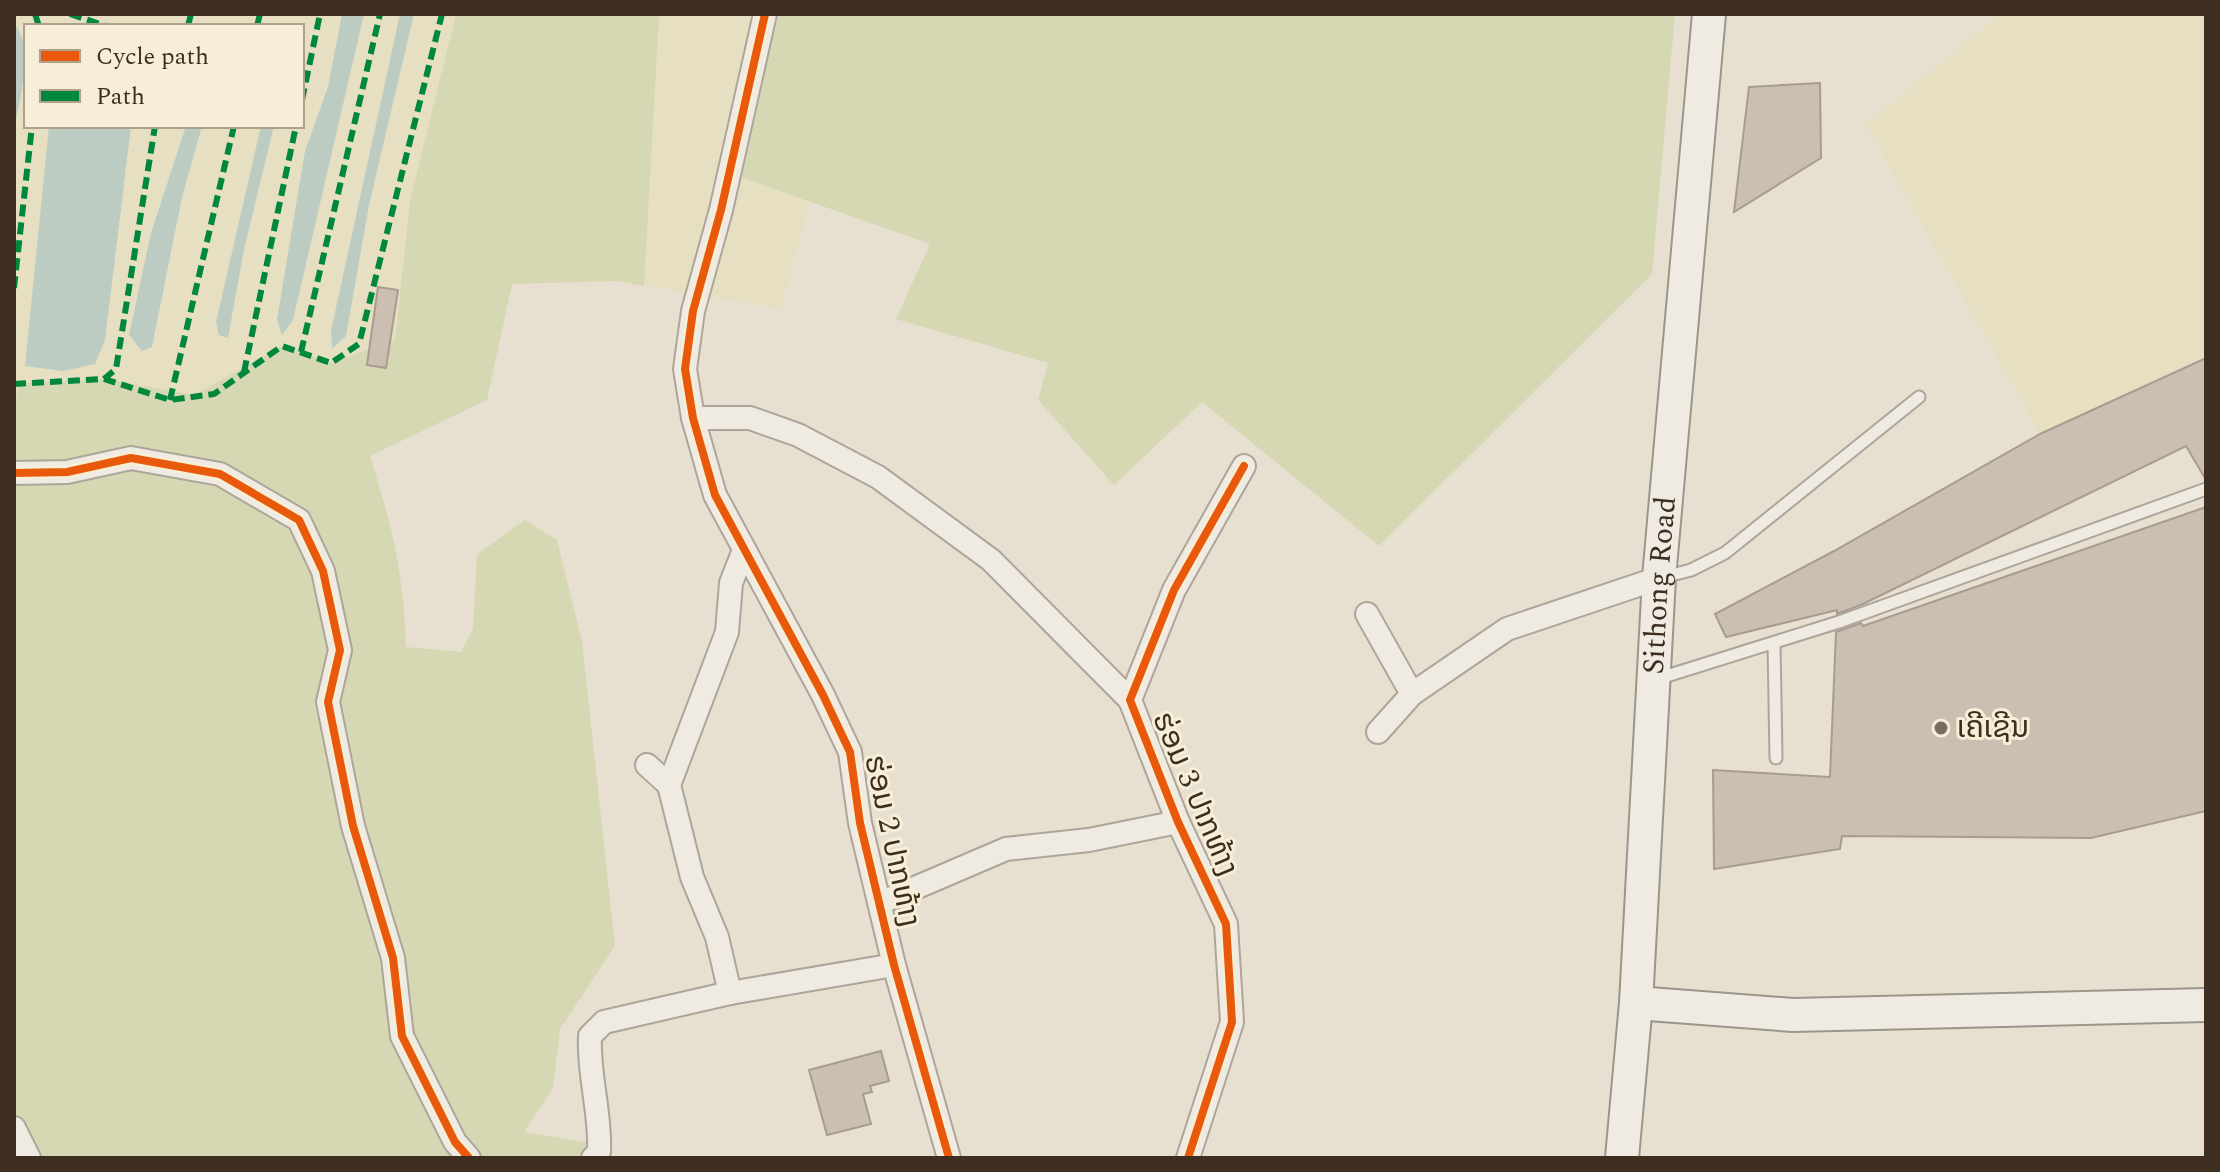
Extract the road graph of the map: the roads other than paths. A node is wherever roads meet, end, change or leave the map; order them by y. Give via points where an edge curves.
1 (765, 14) edge
2 (1709, 14) edge
3 (1919, 397) dead end
4 (693, 418) junction
5 (1244, 466) dead end
6 (14, 473) edge
7 (2206, 489) edge
8 (744, 550) junction
9 (1659, 578) junction
10 (1367, 614) dead end
11 (1774, 643) junction
12 (1653, 680) junction
13 (1412, 694) junction
14 (1130, 700) junction
15 (1378, 732) dead end
16 (1776, 758) dead end
17 (647, 765) dead end
18 (669, 785) junction
19 (1178, 822) junction
20 (880, 903) junction
21 (894, 965) junction
22 (730, 993) junction
23 (1636, 1003) junction
24 (2206, 1005) edge
25 (14, 1128) edge
26 (29, 1158) edge
27 (469, 1158) edge
28 (593, 1158) edge
29 (949, 1158) edge
30 (1188, 1158) edge
31 (1622, 1158) edge

1 - 4 street, ຮ່ອມ 2 ປາກທ້າງ via 693,311 685,369
2 - 9 main road, Sithong Road
3 - 9 lane via 1725,553
4 - 8 street, ຮ່ອມ 2 ປາກທ້າງ via 715,495
4 - 14 street, ຮ່ອມ 3 ປາກທ້າງ via 750,418 798,435 878,477 991,560
5 - 14 street, ຮ່ອມ 3 ປາກທ້າງ via 1174,590
6 - 27 street via 67,472 131,458 220,474 299,520 323,571 340,650 328,702 353,826 393,958 402,1036 455,1142
7 - 11 lane
8 - 18 street via 731,583 727,632
8 - 20 street, ຮ່ອມ 2 ປາກທ້າງ via 850,752 860,823
9 - 12 main road, Sithong Road
9 - 13 street via 1507,629
10 - 13 street
11 - 12 lane
11 - 16 lane
12 - 23 main road, Sithong Road
13 - 15 street
14 - 19 street, ຮ່ອມ 3 ປາກທ້າງ
17 - 18 street
18 - 22 street
19 - 20 street via 1006,849
19 - 30 street, ຮ່ອມ 3 ປາກທ້າງ via 1226,924 1232,1022
20 - 21 street, ຮ່ອມ 2 ປາກທ້າງ
21 - 22 street
21 - 29 street, ຮ່ອມ 2 ປາກທ້າງ
22 - 28 street via 604,1022 590,1036 600,1135
23 - 24 main road via 1793,1015
23 - 31 main road, Sithong Road
25 - 26 street

